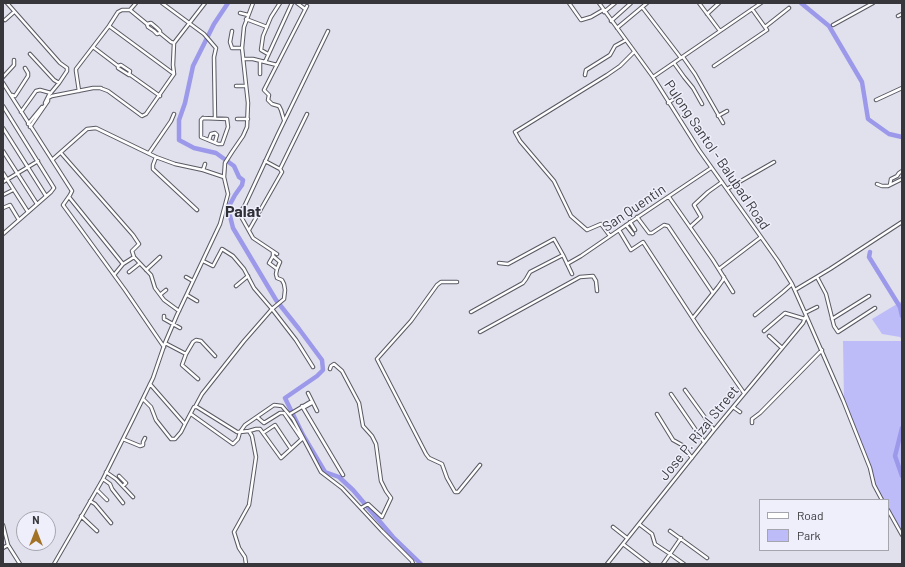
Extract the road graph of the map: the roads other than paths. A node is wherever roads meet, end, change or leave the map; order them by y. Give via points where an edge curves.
1 (7, 3) edge
2 (136, 3) edge
3 (162, 3) edge
4 (205, 3) edge
5 (253, 3) edge
6 (280, 3) edge
7 (292, 3) edge
8 (297, 3) edge
9 (569, 3) edge
10 (598, 3) edge
11 (615, 3) edge
12 (631, 3) edge
13 (647, 3) edge
14 (700, 3) edge
15 (719, 3) edge
16 (760, 3) edge
17 (873, 3) edge
18 (642, 7) junction
19 (789, 8) dead end
20 (752, 9) junction
21 (130, 10) junction
22 (604, 11) junction
23 (14, 12) junction
24 (240, 13) dead end
25 (707, 14) junction
26 (902, 14) edge
27 (248, 15) junction
28 (898, 16) dead end
29 (246, 19) junction
30 (6, 20) dead end
31 (611, 21) junction
32 (190, 23) junction
33 (833, 25) dead end
34 (109, 26) junction
35 (267, 27) junction
36 (764, 27) junction
37 (617, 28) junction
38 (232, 31) dead end
39 (328, 31) dead end
40 (720, 31) junction
41 (626, 40) junction
42 (174, 43) junction
43 (93, 47) junction
44 (242, 48) junction
45 (634, 52) junction
46 (30, 54) dead end
47 (268, 54) junction
48 (682, 57) junction
49 (243, 59) junction
50 (14, 60) dead end
51 (260, 61) junction
52 (265, 62) junction
53 (674, 62) junction
54 (277, 65) junction
55 (714, 66) dead end
56 (25, 68) dead end
57 (174, 74) junction
58 (260, 74) dead end
59 (585, 75) dead end
60 (3, 77) edge
61 (653, 78) junction
62 (3, 83) edge
63 (59, 83) junction
64 (236, 86) dead end
65 (246, 86) junction
66 (902, 88) edge
67 (79, 91) junction
68 (51, 93) junction
69 (11, 95) junction
70 (160, 96) junction
71 (678, 96) dead end
72 (876, 100) dead end
73 (668, 103) junction
74 (702, 104) dead end
75 (3, 106) edge
76 (727, 111) dead end
77 (21, 112) junction
78 (174, 114) dead end
79 (307, 114) dead end
80 (718, 116) junction
81 (215, 118) junction
82 (237, 119) dead end
83 (248, 119) junction
84 (284, 121) junction
85 (723, 123) dead end
86 (29, 126) junction
87 (3, 128) edge
88 (209, 140) junction
89 (215, 142) junction
90 (3, 151) edge
91 (61, 152) junction
92 (149, 153) junction
93 (156, 157) junction
94 (52, 160) junction
95 (38, 161) junction
96 (265, 161) junction
97 (774, 162) dead end
98 (205, 164) dead end
99 (28, 167) junction
100 (712, 168) junction
101 (280, 169) junction
102 (203, 170) junction
103 (902, 171) edge
104 (3, 173) edge
105 (18, 174) junction
106 (224, 177) junction
107 (7, 180) junction
108 (902, 180) edge
109 (3, 182) edge
110 (722, 182) junction
111 (877, 184) dead end
112 (890, 184) junction
113 (727, 189) junction
114 (13, 190) junction
115 (3, 195) edge
116 (46, 196) junction
117 (69, 197) junction
118 (668, 197) junction
119 (37, 204) junction
120 (3, 208) edge
121 (228, 209) junction
122 (197, 210) dead end
123 (28, 212) junction
124 (239, 213) junction
125 (637, 217) junction
126 (19, 220) junction
127 (630, 222) junction
128 (902, 222) edge
129 (626, 225) junction
130 (690, 227) junction
131 (249, 230) junction
132 (619, 230) junction
133 (635, 230) dead end
134 (3, 234) edge
135 (633, 234) dead end
136 (610, 236) junction
137 (762, 237) junction
138 (273, 252) junction
139 (277, 254) dead end
140 (563, 255) junction
141 (273, 256) junction
142 (134, 257) junction
143 (160, 257) dead end
144 (203, 261) junction
145 (499, 263) dead end
146 (123, 264) junction
147 (139, 264) junction
148 (567, 264) junction
149 (277, 269) junction
150 (719, 269) junction
151 (146, 270) junction
152 (129, 272) dead end
153 (572, 274) dead end
154 (114, 275) junction
155 (248, 276) junction
156 (186, 277) dead end
157 (724, 277) junction
158 (817, 277) junction
159 (193, 281) junction
160 (457, 282) dead end
161 (792, 284) junction
162 (236, 286) dead end
163 (166, 290) dead end
164 (795, 290) junction
165 (597, 291) dead end
166 (734, 292) dead end
167 (713, 293) junction
168 (161, 294) junction
169 (187, 295) junction
170 (869, 296) dead end
171 (197, 301) dead end
172 (817, 307) dead end
173 (875, 308) dead end
174 (272, 309) junction
175 (179, 311) junction
176 (471, 312) dead end
177 (806, 314) junction
178 (755, 315) dead end
179 (164, 316) dead end
180 (693, 318) junction
181 (805, 319) junction
182 (832, 319) junction
183 (173, 324) junction
184 (180, 328) dead end
185 (764, 331) dead end
186 (480, 332) dead end
187 (769, 336) dead end
188 (165, 343) junction
189 (164, 347) junction
190 (782, 348) junction
191 (822, 350) junction
192 (186, 354) junction
193 (215, 356) dead end
194 (313, 367) dead end
195 (330, 369) dead end
196 (198, 379) dead end
197 (150, 384) junction
198 (685, 390) dead end
199 (308, 393) dead end
200 (744, 393) junction
201 (671, 394) dead end
202 (143, 399) junction
203 (312, 402) junction
204 (194, 407) junction
205 (303, 407) junction
206 (733, 407) junction
207 (317, 411) dead end
208 (740, 412) dead end
209 (290, 413) junction
210 (191, 414) junction
211 (656, 414) dead end
212 (257, 417) junction
213 (752, 423) dead end
214 (185, 424) junction
215 (714, 430) junction
216 (249, 431) junction
217 (240, 432) junction
218 (263, 433) junction
219 (146, 438) dead end
220 (302, 438) junction
221 (123, 440) junction
222 (704, 442) junction
223 (292, 449) junction
224 (692, 458) junction
225 (480, 465) dead end
226 (106, 472) junction
227 (343, 475) dead end
228 (103, 479) junction
229 (116, 479) junction
230 (123, 486) junction
231 (97, 490) junction
232 (133, 497) dead end
233 (881, 499) edge
234 (107, 500) dead end
235 (90, 501) junction
236 (123, 503) dead end
237 (362, 507) junction
238 (889, 512) edge
239 (81, 516) junction
240 (111, 523) dead end
241 (639, 524) junction
242 (3, 525) edge
243 (613, 527) dead end
244 (670, 530) dead end
245 (97, 531) dead end
246 (902, 535) edge
247 (627, 538) junction
248 (681, 538) junction
249 (623, 544) junction
250 (8, 545) junction
251 (3, 548) edge
252 (670, 554) junction
253 (707, 558) dead end
254 (20, 564) edge
255 (54, 564) edge
256 (246, 564) edge
257 (413, 564) edge
258 (607, 564) edge
259 (649, 564) edge
260 (663, 564) edge
261 (684, 564) edge

1 - 23 street
2 - 21 street
3 - 32 street
4 - 32 street
5 - 27 street
6 - 35 street
7 - 47 street
8 - 54 street via 306,7
9 - 22 street via 581,20
10 - 22 street
11 - 22 street
12 - 31 street
13 - 18 street
14 - 25 street
15 - 25 street
16 - 20 street, Pulong Santol - Balubad Road
17 - 33 street
18 - 37 street
18 - 48 street
19 - 36 street
20 - 36 street
20 - 40 street, Pulong Santol - Balubad Road
21 - 34 street via 118,12
21 - 42 street via 154,32 160,33
22 - 31 street
23 - 30 street
23 - 63 street via 67,68
24 - 27 street
25 - 40 street
26 - 28 street
27 - 29 street
29 - 35 street
29 - 44 street
31 - 37 street
32 - 42 street
32 - 81 street via 207,36 216,48
34 - 43 street
34 - 57 street
35 - 47 street via 261,50
36 - 55 street via 767,30
37 - 41 street
38 - 44 street via 232,48
39 - 84 street
40 - 48 street, Pulong Santol - Balubad Road
41 - 45 street
41 - 59 street via 615,46 610,55 586,70
42 - 57 street
43 - 67 street via 76,71
43 - 70 street via 127,75
44 - 49 street
45 - 61 street
45 - 136 street via 607,75 515,132 520,142 554,182 571,216 587,230 601,224
46 - 63 street
47 - 52 street
48 - 53 street, Pulong Santol - Balubad Road
48 - 80 street via 695,74
49 - 51 street
49 - 65 street
50 - 60 street via 14,65
51 - 52 street
51 - 58 street
52 - 54 street
53 - 61 street, Pulong Santol - Balubad Road
53 - 74 street
54 - 84 street via 264,92 269,95 268,100 272,104 279,106
56 - 69 street via 28,76 15,96
57 - 70 street
61 - 73 street, Pulong Santol - Balubad Road
62 - 69 street
63 - 68 street
64 - 65 street
65 - 83 street
66 - 72 street
67 - 70 street via 104,89 142,116
67 - 86 street via 55,96 48,101
68 - 77 street via 36,91
68 - 86 street
69 - 77 street
71 - 73 street
73 - 100 street, Pulong Santol - Balubad Road
75 - 95 street
76 - 80 street
77 - 86 street
78 - 92 street
79 - 101 street
80 - 85 street
81 - 88 street via 201,120 201,137
81 - 89 street via 225,118 228,124 222,144
82 - 83 street
83 - 106 street via 245,133 226,162
84 - 96 street
86 - 94 street
87 - 99 street
88 - 89 street
88 - 89 street via 211,134 215,133
90 - 105 street
91 - 92 street via 92,127
91 - 94 street
91 - 142 street via 139,243 132,251
92 - 93 street
93 - 102 street
93 - 122 street via 153,169
94 - 117 street via 72,191
95 - 99 street
95 - 116 street via 54,188
96 - 101 street
96 - 124 street
97 - 113 street
98 - 102 street
99 - 105 street
99 - 116 street
100 - 110 street, Pulong Santol - Balubad Road
100 - 118 street, San Quentin
101 - 131 street via 282,172
102 - 106 street
103 - 112 street via 891,179
104 - 107 street
105 - 107 street
105 - 119 street
106 - 121 street
107 - 109 street
107 - 114 street
108 - 112 street
110 - 113 street, Pulong Santol - Balubad Road
110 - 130 street via 694,205 701,216
111 - 112 street
113 - 137 street, Pulong Santol - Balubad Road
114 - 115 street
114 - 123 street
116 - 119 street
117 - 146 street
117 - 154 street via 63,204
118 - 125 street, San Quentin
118 - 130 street
119 - 123 street
120 - 126 street via 10,205
121 - 124 street
121 - 144 street
123 - 126 street
124 - 131 street
125 - 127 street, San Quentin
125 - 167 street via 649,233 664,224 668,226
126 - 134 street
127 - 129 street, San Quentin
127 - 133 street
128 - 158 street
129 - 132 street, San Quentin
129 - 135 street
130 - 150 street
131 - 138 street via 255,239
132 - 136 street, San Quentin
132 - 180 street via 631,250 643,242
136 - 148 street, San Quentin
137 - 150 street
137 - 161 street, Pulong Santol - Balubad Road
138 - 139 street
138 - 141 street
140 - 145 street via 555,239 552,239 508,264
140 - 148 street
140 - 176 street via 530,272 522,283
141 - 149 street via 280,262
141 - 149 street via 269,264
142 - 146 street
142 - 147 street
143 - 151 street
144 - 155 street via 213,266 224,249 239,262
144 - 159 street
146 - 154 street
147 - 151 street
147 - 152 street
148 - 153 street
149 - 174 street via 277,278 282,280 286,290 284,299
150 - 157 street
151 - 168 street
154 - 189 street
155 - 162 street
155 - 174 street via 258,294
156 - 159 street
157 - 166 street
157 - 167 street
158 - 164 street
158 - 182 street via 826,294
159 - 169 street
160 - 225 street via 441,282 437,285 414,318 377,359 426,454 442,464 455,492 458,492
161 - 164 street, Pulong Santol - Balubad Road
161 - 178 street
163 - 168 street
164 - 177 street, Pulong Santol - Balubad Road
165 - 186 street via 593,276 580,277
167 - 180 street
168 - 175 street via 164,300
169 - 171 street
169 - 175 street
170 - 182 street
172 - 177 street
173 - 182 street via 840,331 836,331
174 - 194 street
174 - 204 street
175 - 183 street
177 - 181 street, Jose P. Rizal Street
177 - 191 street, Pulong Santol - Balubad Road
179 - 183 street via 164,319
180 - 200 street
181 - 185 street via 785,313
181 - 190 street, Jose P. Rizal Street
183 - 184 street
183 - 188 street
187 - 190 street
188 - 189 street
188 - 192 street
189 - 197 street
190 - 200 street, Jose P. Rizal Street
191 - 213 street via 752,419
191 - 233 street, Pulong Santol - Balubad Road via 870,468 874,486
192 - 193 street via 196,340 201,341
192 - 196 street via 182,365
195 - 237 street via 334,364 342,371 359,403 363,426 376,444 381,481 391,498 382,517 368,504
197 - 202 street
197 - 214 street
198 - 215 street
199 - 203 street
200 - 206 street, Jose P. Rizal Street
201 - 222 street
202 - 214 street via 171,439 175,439
202 - 221 street
203 - 205 street
203 - 207 street
204 - 210 street
204 - 217 street
205 - 209 street
205 - 227 street
206 - 208 street
206 - 215 street, Jose P. Rizal Street
209 - 212 street via 282,406 274,405
209 - 220 street
210 - 214 street
210 - 217 street via 233,444
211 - 224 street via 673,440 682,445
212 - 217 street
212 - 220 street via 264,423 284,413
215 - 222 street, Jose P. Rizal Street
216 - 217 street
216 - 218 street via 259,428
216 - 256 street via 256,452 256,463 249,505 234,532 239,548 246,557
218 - 223 street via 275,425
218 - 223 street via 281,458
219 - 221 street via 140,446
220 - 223 street
220 - 237 street via 322,474 336,482
221 - 226 street
222 - 224 street, Jose P. Rizal Street
224 - 241 street, Jose P. Rizal Street
226 - 228 street
226 - 229 street
228 - 231 street
228 - 236 street via 110,484
229 - 230 street
229 - 230 street via 119,475 126,483
230 - 232 street
231 - 234 street
231 - 235 street
235 - 239 street
235 - 240 street via 96,504
237 - 257 street
238 - 246 street
239 - 245 street
239 - 255 street
241 - 247 street, Jose P. Rizal Street
241 - 252 street via 652,534 655,544
242 - 250 street
243 - 247 street
244 - 248 street
247 - 249 street, Jose P. Rizal Street
248 - 252 street
248 - 253 street
249 - 258 street, Jose P. Rizal Street
249 - 259 street
250 - 251 street
250 - 254 street
252 - 260 street
252 - 261 street

